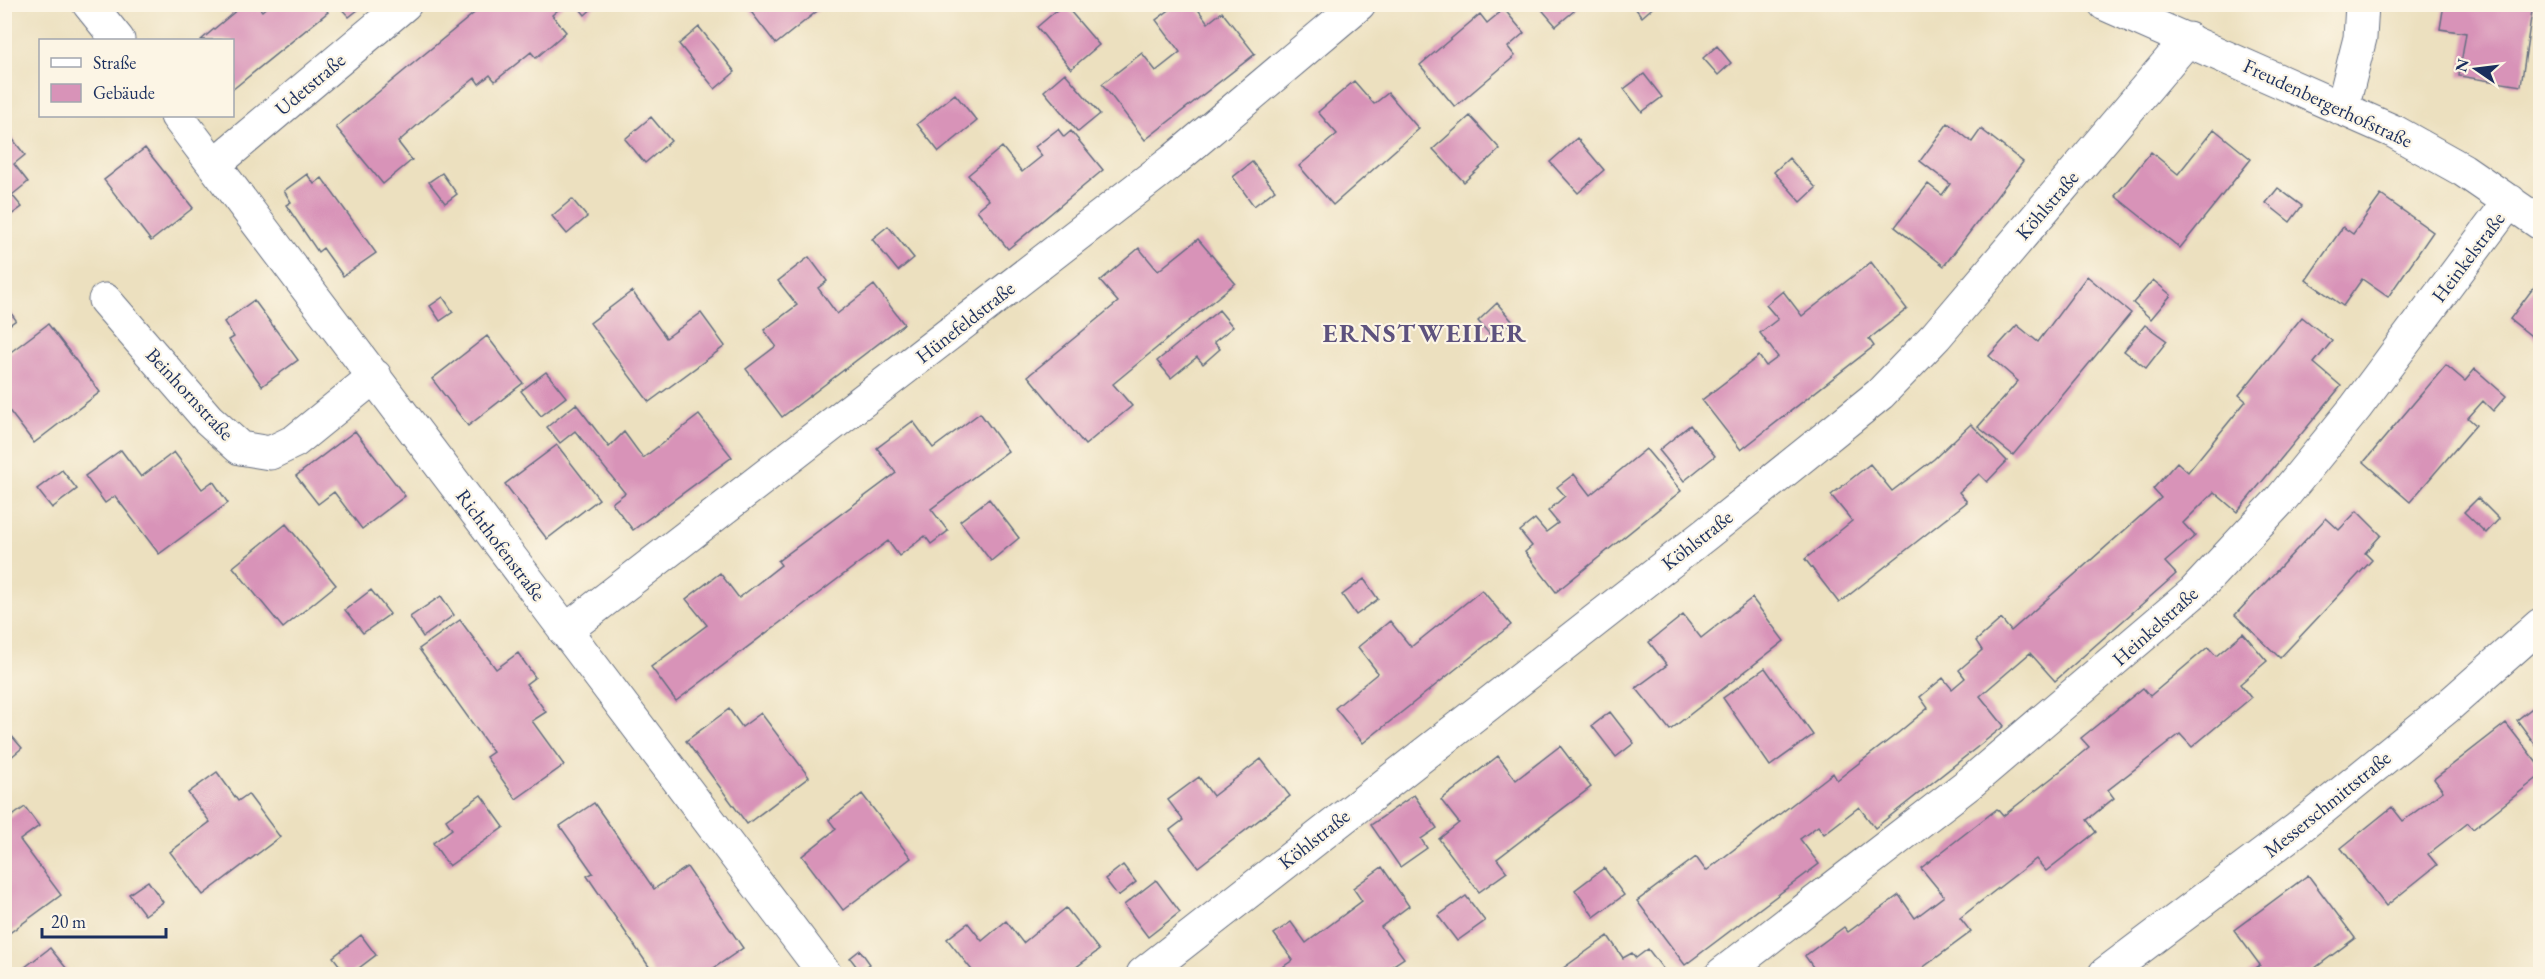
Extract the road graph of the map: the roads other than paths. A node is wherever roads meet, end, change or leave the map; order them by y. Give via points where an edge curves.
1 (89, 4) edge
2 (405, 4) edge
3 (1359, 4) edge
4 (2105, 4) edge
5 (2362, 4) edge
6 (117, 39) edge
7 (2188, 39) junction
8 (2342, 109) junction
9 (178, 117) edge
10 (215, 164) junction
11 (2510, 201) junction
12 (2541, 223) edge
13 (105, 300) dead end
14 (375, 376) junction
15 (2541, 625) edge
16 (565, 631) junction
17 (825, 975) edge
18 (1143, 975) edge
19 (1722, 975) edge
20 (2105, 975) edge

1 - 6 street
2 - 10 street, Udetstraße
3 - 16 street, Hünefeldstraße via 1174,160
4 - 7 street, Freudenbergerhofstraße
5 - 8 street via 2360,38
7 - 8 street, Freudenbergerhofstraße
7 - 18 street, Köhlstraße via 1936,336 1880,394
8 - 11 street, Freudenbergerhofstraße via 2394,132
9 - 10 street, Richthofenstraße
10 - 14 street, Richthofenstraße
11 - 12 street, Freudenbergerhofstraße
11 - 19 street, Heinkelstraße via 2356,407 2282,498 2194,592 1971,782
13 - 14 street, Beinhornstraße via 207,419 240,448 270,453 295,441
14 - 16 street, Richthofenstraße
15 - 20 street, Messerschmittstraße via 2305,823
16 - 17 street, Richthofenstraße

